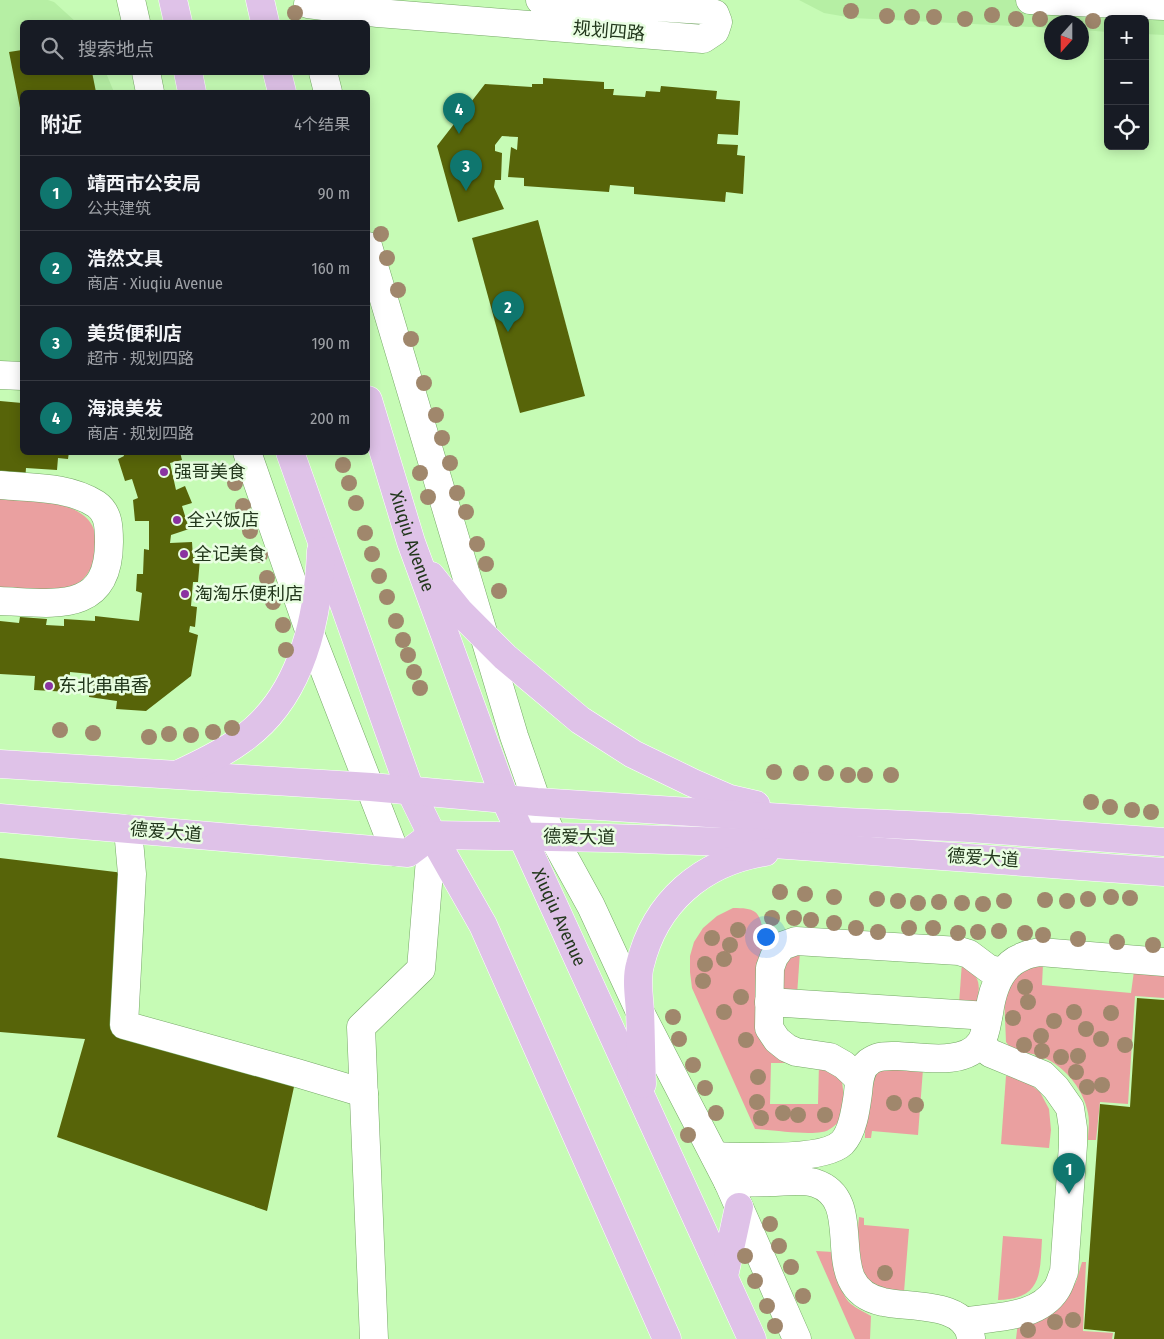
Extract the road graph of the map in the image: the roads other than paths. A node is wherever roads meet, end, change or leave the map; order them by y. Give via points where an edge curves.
1 (131, 0) edge
2 (174, 0) edge
3 (260, 0) edge
4 (540, 0) edge
5 (1030, 0) edge
6 (1164, 6) edge
7 (309, 9) edge
8 (723, 11) edge
9 (136, 20) edge
10 (178, 20) edge
11 (265, 20) edge
12 (147, 75) edge
13 (278, 75) edge
14 (324, 75) edge
15 (150, 90) edge
16 (282, 90) edge
17 (328, 90) edge
18 (370, 253) edge
19 (0, 375) edge
20 (20, 376) edge
21 (370, 412) edge
22 (248, 455) edge
23 (291, 455) edge
24 (0, 485) edge
25 (321, 539) junction
26 (418, 561) junction
27 (0, 600) edge
28 (310, 633) junction
29 (484, 636) junction
30 (0, 764) edge
31 (177, 774) junction
32 (371, 787) junction
33 (410, 790) junction
34 (505, 799) junction
35 (537, 802) junction
36 (0, 818) edge
37 (814, 820) junction
38 (128, 829) junction
39 (432, 835) junction
40 (523, 836) junction
41 (553, 837) junction
42 (1164, 842) edge
43 (808, 846) junction
44 (395, 852) junction
45 (1164, 872) edge
46 (1164, 962) edge
47 (1002, 972) junction
48 (769, 1002) junction
49 (640, 1012) junction
50 (988, 1016) junction
51 (981, 1043) junction
52 (859, 1079) junction
53 (364, 1093) junction
54 (644, 1103) junction
55 (714, 1156) junction
56 (728, 1182) junction
57 (739, 1207) junction
58 (724, 1276) junction
59 (968, 1331) edge
60 (374, 1339) edge
61 (668, 1339) edge
62 (752, 1339) edge
63 (797, 1339) edge

1 - 9 street
2 - 10 main road
3 - 11 main road
4 - 8 street, 规划四路 via 704,10 715,14
5 - 6 street
7 - 8 street, 规划四路 via 703,39 715,31
12 - 15 street
13 - 16 main road
14 - 17 street
18 - 29 street
19 - 20 street
21 - 26 main road, Xiuqiu Avenue
22 - 28 street
23 - 25 main road
24 - 27 street via 62,490 96,505 107,516 109,554 105,571 95,589 80,599 50,603
25 - 28 main road via 316,605
25 - 33 main road
26 - 29 main road
26 - 34 main road, Xiuqiu Avenue
28 - 31 main road via 305,652 282,698 258,726 220,754
28 - 32 street
29 - 35 street
29 - 37 main road via 580,720 633,754 730,799
30 - 31 main road, 德爱大道
31 - 32 main road, 德爱大道
32 - 33 main road, 德爱大道
32 - 44 street
33 - 34 main road, 德爱大道
33 - 39 main road
34 - 35 main road, 德爱大道
34 - 40 main road, Xiuqiu Avenue
35 - 37 main road, 德爱大道
35 - 41 street
36 - 38 main road, 德爱大道
37 - 42 main road, 德爱大道
38 - 44 main road, 德爱大道
38 - 53 street via 132,874 124,1025
39 - 40 main road, 德爱大道
39 - 44 main road, 德爱大道 via 408,853
39 - 53 street via 421,969 361,1027
39 - 61 main road via 484,925
40 - 41 main road, 德爱大道
40 - 54 main road, Xiuqiu Avenue
41 - 43 main road, 德爱大道
41 - 49 street via 591,906
43 - 45 main road, 德爱大道
43 - 49 main road via 745,855 720,864 676,895 662,913 639,966
46 - 47 street via 1040,952 1022,956
47 - 48 street via 989,969 969,954 959,951 796,940 782,946 774,957 770,968
47 - 50 street via 991,998
48 - 50 street
48 - 52 street via 769,1028 777,1040 796,1052 830,1057 844,1064
49 - 54 main road
49 - 55 street
50 - 51 street
51 - 52 street via 960,1057 883,1056 872,1060
51 - 59 street via 990,1053 1042,1075 1070,1108 1073,1128 1064,1272 1057,1290 1044,1303 1024,1313
52 - 55 street via 855,1111 848,1134 841,1144 815,1154
53 - 60 street
54 - 58 main road, Xiuqiu Avenue
55 - 56 street
56 - 57 street
56 - 59 street via 799,1181 816,1184 829,1192 843,1215 845,1261 850,1279 860,1292 883,1302 954,1314
57 - 58 main road
57 - 63 street
58 - 62 main road, Xiuqiu Avenue

